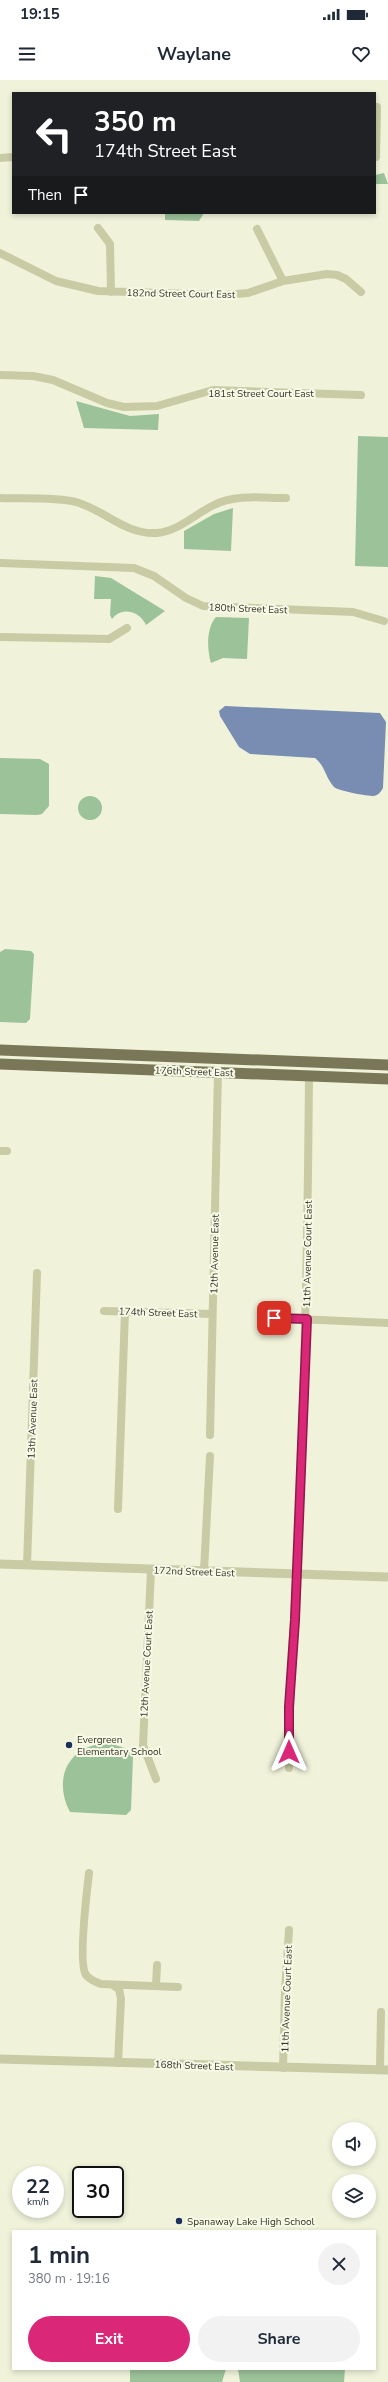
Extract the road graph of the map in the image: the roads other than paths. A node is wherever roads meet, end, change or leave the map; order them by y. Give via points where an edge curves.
1 (376, 107) edge
2 (12, 157) edge
3 (376, 157) edge
4 (0, 158) edge
5 (98, 228) dead end
6 (257, 229) dead end
7 (0, 254) edge
8 (283, 281) junction
9 (111, 292) junction
10 (361, 292) dead end
11 (0, 375) edge
12 (361, 394) dead end
13 (0, 498) edge
14 (286, 498) dead end
15 (0, 563) edge
16 (384, 621) dead end
17 (127, 628) dead end
18 (0, 637) edge
19 (0, 1050) edge
20 (50, 1052) junction
21 (0, 1057) edge
22 (0, 1064) edge
23 (385, 1065) edge
24 (218, 1072) junction
25 (309, 1077) junction
26 (388, 1079) edge
27 (36, 1273) dead end
28 (104, 1311) dead end
29 (125, 1311) junction
30 (212, 1314) junction
31 (274, 1318) dead end
32 (307, 1319) junction
33 (388, 1323) edge
34 (210, 1435) dead end
35 (210, 1456) dead end
36 (118, 1509) dead end
37 (0, 1564) edge
38 (27, 1565) junction
39 (150, 1570) junction
40 (204, 1572) junction
41 (297, 1575) junction
42 (388, 1577) edge
43 (288, 1768) dead end
44 (156, 1779) dead end
45 (89, 1873) dead end
46 (290, 1930) dead end
47 (158, 1965) dead end
48 (114, 1986) junction
49 (156, 1986) junction
50 (178, 1987) dead end
51 (381, 2012) dead end
52 (0, 2059) edge
53 (118, 2063) junction
54 (283, 2068) junction
55 (384, 2069) edge

1 - 3 street
2 - 4 street
5 - 9 street via 110,244
6 - 8 street
7 - 9 street, 182nd Street Court East via 56,281 86,290
8 - 9 street, 182nd Street Court East via 248,293 225,295
8 - 10 street, 182nd Street Court East via 317,274 338,275 352,282
11 - 12 street, 181st Street Court East via 33,376 53,380 107,403 130,407 157,406 213,390
13 - 14 street via 74,502 87,506 131,530 158,533 227,500 239,497
15 - 16 street, 180th Street East via 134,568 154,576 186,598 203,606 353,612
17 - 18 street via 109,639
19 - 20 main road, 176th Street East
20 - 21 main road via 36,1057
20 - 23 main road, 176th Street East
22 - 24 main road, 176th Street East
23 - 25 main road via 368,1071 318,1070
24 - 25 main road, 176th Street East
24 - 30 street, 12th Avenue East
25 - 26 main road, 176th Street East
25 - 32 street, 11th Avenue Court East
27 - 38 street, 13th Avenue East
28 - 29 street, 174th Street East
29 - 30 street, 174th Street East
29 - 36 street
30 - 34 street, 12th Avenue East
31 - 32 street
32 - 33 street
32 - 41 street, 11th Avenue Court East
35 - 40 street
37 - 38 street, 172nd Street East
38 - 39 street, 172nd Street East
39 - 40 street, 172nd Street East
39 - 44 street, 12th Avenue Court East via 143,1745
40 - 41 street, 172nd Street East
41 - 42 street, 172nd Street East
41 - 43 street, 11th Avenue Court East
45 - 48 street via 83,1968 90,1979
46 - 54 street, 11th Avenue Court East
47 - 49 street
48 - 49 street
48 - 53 street via 119,1989 121,1999
49 - 50 street
51 - 55 street
52 - 53 street, 168th Street East
53 - 54 street, 168th Street East
54 - 55 street, 168th Street East

